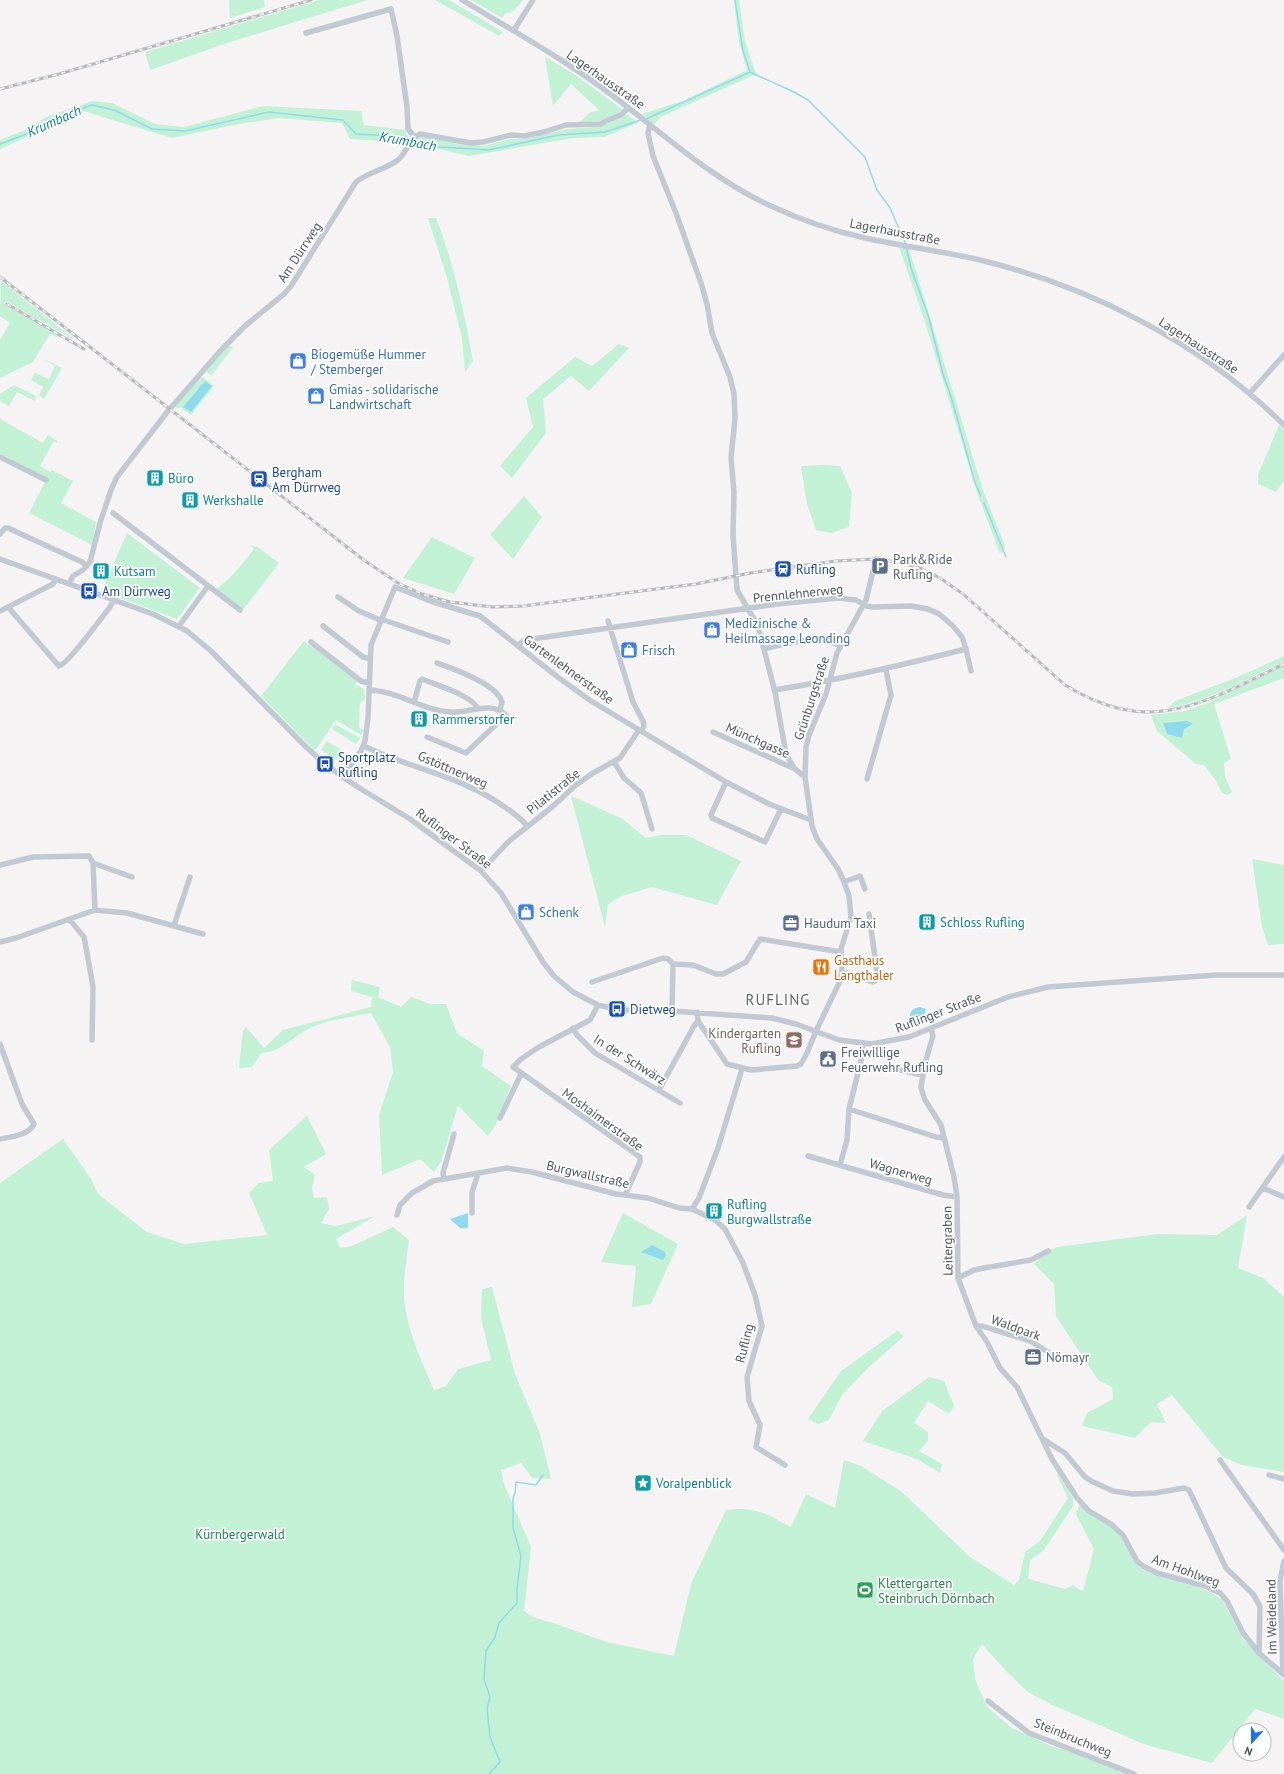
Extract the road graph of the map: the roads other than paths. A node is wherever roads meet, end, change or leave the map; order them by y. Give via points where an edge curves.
1 (462, 0) edge
2 (533, 0) edge
3 (514, 30) junction
4 (306, 33) dead end
5 (628, 108) junction
6 (650, 124) junction
7 (414, 136) junction
8 (1284, 355) edge
9 (1250, 393) junction
10 (1284, 425) edge
11 (0, 457) edge
12 (46, 480) dead end
13 (113, 513) dead end
14 (0, 534) edge
15 (0, 559) edge
16 (876, 559) dead end
17 (87, 566) junction
18 (56, 579) junction
19 (69, 584) junction
20 (208, 586) junction
21 (338, 597) dead end
22 (114, 599) junction
23 (864, 605) junction
24 (8, 607) junction
25 (748, 608) junction
26 (240, 610) dead end
27 (0, 611) edge
28 (380, 619) junction
29 (608, 621) dead end
30 (179, 626) junction
31 (323, 626) dead end
32 (611, 629) junction
33 (311, 642) dead end
34 (448, 642) dead end
35 (518, 645) junction
36 (841, 646) junction
37 (764, 649) junction
38 (966, 649) junction
39 (370, 659) junction
40 (437, 662) dead end
41 (886, 670) junction
42 (971, 670) dead end
43 (830, 681) junction
44 (369, 683) junction
45 (369, 690) junction
46 (774, 690) junction
47 (414, 702) junction
48 (478, 709) junction
49 (500, 709) junction
50 (640, 731) junction
51 (713, 732) dead end
52 (426, 737) dead end
53 (364, 746) junction
54 (614, 762) junction
55 (794, 768) junction
56 (342, 777) junction
57 (805, 777) junction
58 (867, 780) dead end
59 (726, 782) junction
60 (781, 809) junction
61 (811, 820) junction
62 (527, 826) junction
63 (652, 829) dead end
64 (93, 863) junction
65 (0, 865) edge
66 (481, 871) junction
67 (132, 877) dead end
68 (190, 877) dead end
69 (844, 882) junction
70 (865, 889) dead end
71 (95, 910) junction
72 (869, 914) dead end
73 (70, 920) junction
74 (174, 925) junction
75 (204, 934) dead end
76 (0, 942) edge
77 (841, 952) junction
78 (673, 964) junction
79 (842, 971) junction
80 (1284, 975) edge
81 (592, 982) dead end
82 (598, 1005) junction
83 (672, 1011) junction
84 (697, 1012) junction
85 (698, 1021) junction
86 (573, 1028) junction
87 (931, 1029) junction
88 (816, 1031) junction
89 (92, 1040) dead end
90 (0, 1044) edge
91 (863, 1044) junction
92 (888, 1067) dead end
93 (742, 1069) junction
94 (521, 1074) junction
95 (922, 1075) junction
96 (659, 1090) junction
97 (680, 1103) dead end
98 (849, 1109) junction
99 (500, 1118) dead end
100 (454, 1134) dead end
101 (944, 1138) junction
102 (0, 1139) edge
103 (808, 1156) dead end
104 (1284, 1157) edge
105 (840, 1165) junction
106 (478, 1174) junction
107 (444, 1179) junction
108 (1263, 1188) junction
109 (625, 1195) junction
110 (957, 1197) junction
111 (1284, 1197) edge
112 (1250, 1207) dead end
113 (692, 1209) junction
114 (472, 1213) dead end
115 (397, 1215) dead end
116 (715, 1220) joint
117 (1048, 1251) dead end
118 (958, 1278) junction
119 (976, 1326) junction
120 (1048, 1352) dead end
121 (1043, 1439) junction
122 (1220, 1460) dead end
123 (785, 1465) dead end
124 (1269, 1475) dead end
125 (1284, 1479) edge
126 (1284, 1550) edge
127 (1284, 1561) edge
128 (1259, 1653) junction
129 (1283, 1674) edge
130 (988, 1701) dead end
131 (1134, 1774) edge

1 - 3 street, Lagerhausstraße
2 - 3 street
3 - 5 street, Lagerhausstraße via 578,71
4 - 7 street via 391,9 397,36 408,129
5 - 6 street, Lagerhausstraße
5 - 7 street via 622,114 600,124 566,124 544,132 524,136 511,135 483,142 471,143 420,134
6 - 9 street, Lagerhausstraße via 722,179 770,206 841,232 1006,267 1066,288 1136,319 1184,346
6 - 25 street via 648,134 653,156 701,283 712,333 730,377 734,394 736,418 731,458 734,492 733,534 738,593
7 - 17 street, Am Dürrweg via 397,160 356,182 291,286 222,349 170,409 117,477 110,490
8 - 9 street
9 - 10 street, Lagerhausstraße
11 - 12 street
13 - 20 street
14 - 17 street via 4,528 8,528
15 - 18 street, Ruflinger Straße
16 - 23 street, Grünburgstraße
17 - 19 street, Am Dürrweg via 73,576
18 - 19 street, Ruflinger Straße
18 - 24 street via 53,584
19 - 22 street, Ruflinger Straße
20 - 26 street
20 - 30 street
21 - 28 street via 359,611
22 - 24 street via 62,666 59,666
22 - 30 street, Ruflinger Straße
23 - 25 street, Prennlehnerweg via 856,600 838,598
23 - 36 street, Grünburgstraße
23 - 38 street, Prennlehnerweg via 881,608 916,606 934,611 953,626 962,637
24 - 27 street
25 - 32 street, Prennlehnerweg
25 - 37 street via 758,626
28 - 34 street
28 - 35 street, Gartenlehnerstraße via 395,587 480,616
28 - 39 street via 371,645
29 - 32 street
30 - 56 street, Ruflinger Straße via 201,642 310,751
31 - 39 street via 363,657
32 - 35 street, Prennlehnerweg via 526,640
32 - 50 street via 633,702 643,721 644,726
33 - 44 street via 361,680
35 - 50 street, Gartenlehnerstraße via 583,696
36 - 37 street via 831,641 819,640
36 - 43 street, Grünburgstraße via 834,661
37 - 46 street
38 - 41 street
38 - 42 street, Prennlehnerweg
39 - 44 street
40 - 49 street via 462,672 490,688 501,698
41 - 43 street
41 - 58 street via 891,695
43 - 46 street
43 - 57 street, Grünburgstraße via 808,740
44 - 45 street
45 - 47 street via 386,692
45 - 53 street via 367,736
46 - 55 street via 784,748
47 - 48 street via 435,710 451,712
47 - 48 street via 422,679 461,696
48 - 49 street
49 - 52 street via 506,715 466,753
50 - 54 street, Pilatistraße via 620,758
50 - 59 street, Gartenlehnerstraße
51 - 55 street, Münchgasse
53 - 56 street
53 - 62 street, Gstöttnerweg via 477,790 502,805
54 - 62 street, Pilatistraße via 585,778
54 - 63 street via 624,778 641,793
55 - 57 street
56 - 66 street, Ruflinger Straße via 410,819
57 - 61 street, Grünburgstraße
59 - 60 street, Gartenlehnerstraße
59 - 60 street via 712,818 765,842
60 - 61 street, Gartenlehnerstraße
61 - 69 street, Grünburgstraße via 817,839
62 - 66 street, Pilatistraße via 500,849
64 - 65 street via 89,856 42,856
64 - 67 street
64 - 71 street
66 - 82 street, Ruflinger Straße via 501,893 554,976 572,992
68 - 74 street
69 - 70 street via 860,876
69 - 77 street, Grünburgstraße via 849,896 851,917
71 - 73 street
71 - 74 street via 127,913
72 - 79 street via 878,979 873,982
73 - 76 street
73 - 89 street via 84,937 89,964 93,987
74 - 75 street
77 - 78 street via 760,939 746,962 723,974 716,974 693,965
77 - 79 street, Grünburgstraße
78 - 81 street via 663,958
78 - 83 street
79 - 88 street, Grünburgstraße
80 - 87 street, Ruflinger Straße via 1210,975 1048,987 1008,997
82 - 83 street, Ruflinger Straße via 621,1010
82 - 86 street via 590,1020
83 - 84 street, Ruflinger Straße
84 - 85 street
84 - 88 street, Ruflinger Straße via 772,1018
85 - 93 street, Grünburgstraße via 725,1062
85 - 96 street
86 - 94 street via 516,1063 513,1067
86 - 96 street, In der Schwärz via 591,1050
87 - 91 street, Ruflinger Straße via 900,1040
87 - 95 street, Leitergraben via 932,1036
88 - 91 street, Ruflinger Straße via 839,1040
88 - 93 street, Grünburgstraße via 808,1053 800,1065
90 - 102 street via 22,1104 34,1124 28,1131
91 - 98 street
92 - 95 street
93 - 113 street via 718,1148 699,1198
94 - 99 street
94 - 109 street, Moshaimerstraße via 640,1157
95 - 101 street, Leitergraben via 922,1093 941,1125
96 - 97 street, In der Schwärz
98 - 101 street
98 - 105 street via 847,1140
100 - 107 street via 443,1173
101 - 110 street, Leitergraben
103 - 105 street, Wagnerweg
104 - 108 street
105 - 110 street, Wagnerweg
106 - 107 street, Burgwallstraße
106 - 109 street, Burgwallstraße via 515,1168
106 - 114 street via 472,1192
107 - 115 street, Burgwallstraße via 433,1181 412,1193 400,1205
108 - 111 street
108 - 112 street
109 - 113 street, Burgwallstraße via 642,1196 679,1208
110 - 118 street, Leitergraben
113 - 116 street, Burgwallstraße
116 - 123 street, Rufling via 725,1229 743,1263 761,1320 747,1377 749,1400 760,1425 756,1447
117 - 118 street via 1031,1260 974,1270
118 - 119 street, Leitergraben
119 - 120 street, Waldpark via 1030,1341
119 - 121 street, Leitergraben via 996,1361 1017,1387
121 - 128 street, Am Hohlweg via 1073,1493 1089,1511 1111,1524 1123,1535 1138,1563 1157,1573 1205,1586 1220,1593 1227,1601 1243,1633
121 - 128 street via 1065,1453 1091,1482 1113,1491 1133,1494 1184,1488 1189,1490 1226,1568 1258,1602
122 - 126 street
124 - 125 street
127 - 129 street, Im Weideland via 1280,1581
128 - 129 street, Am Hohlweg
130 - 131 street, Steinbruchweg via 1029,1733

